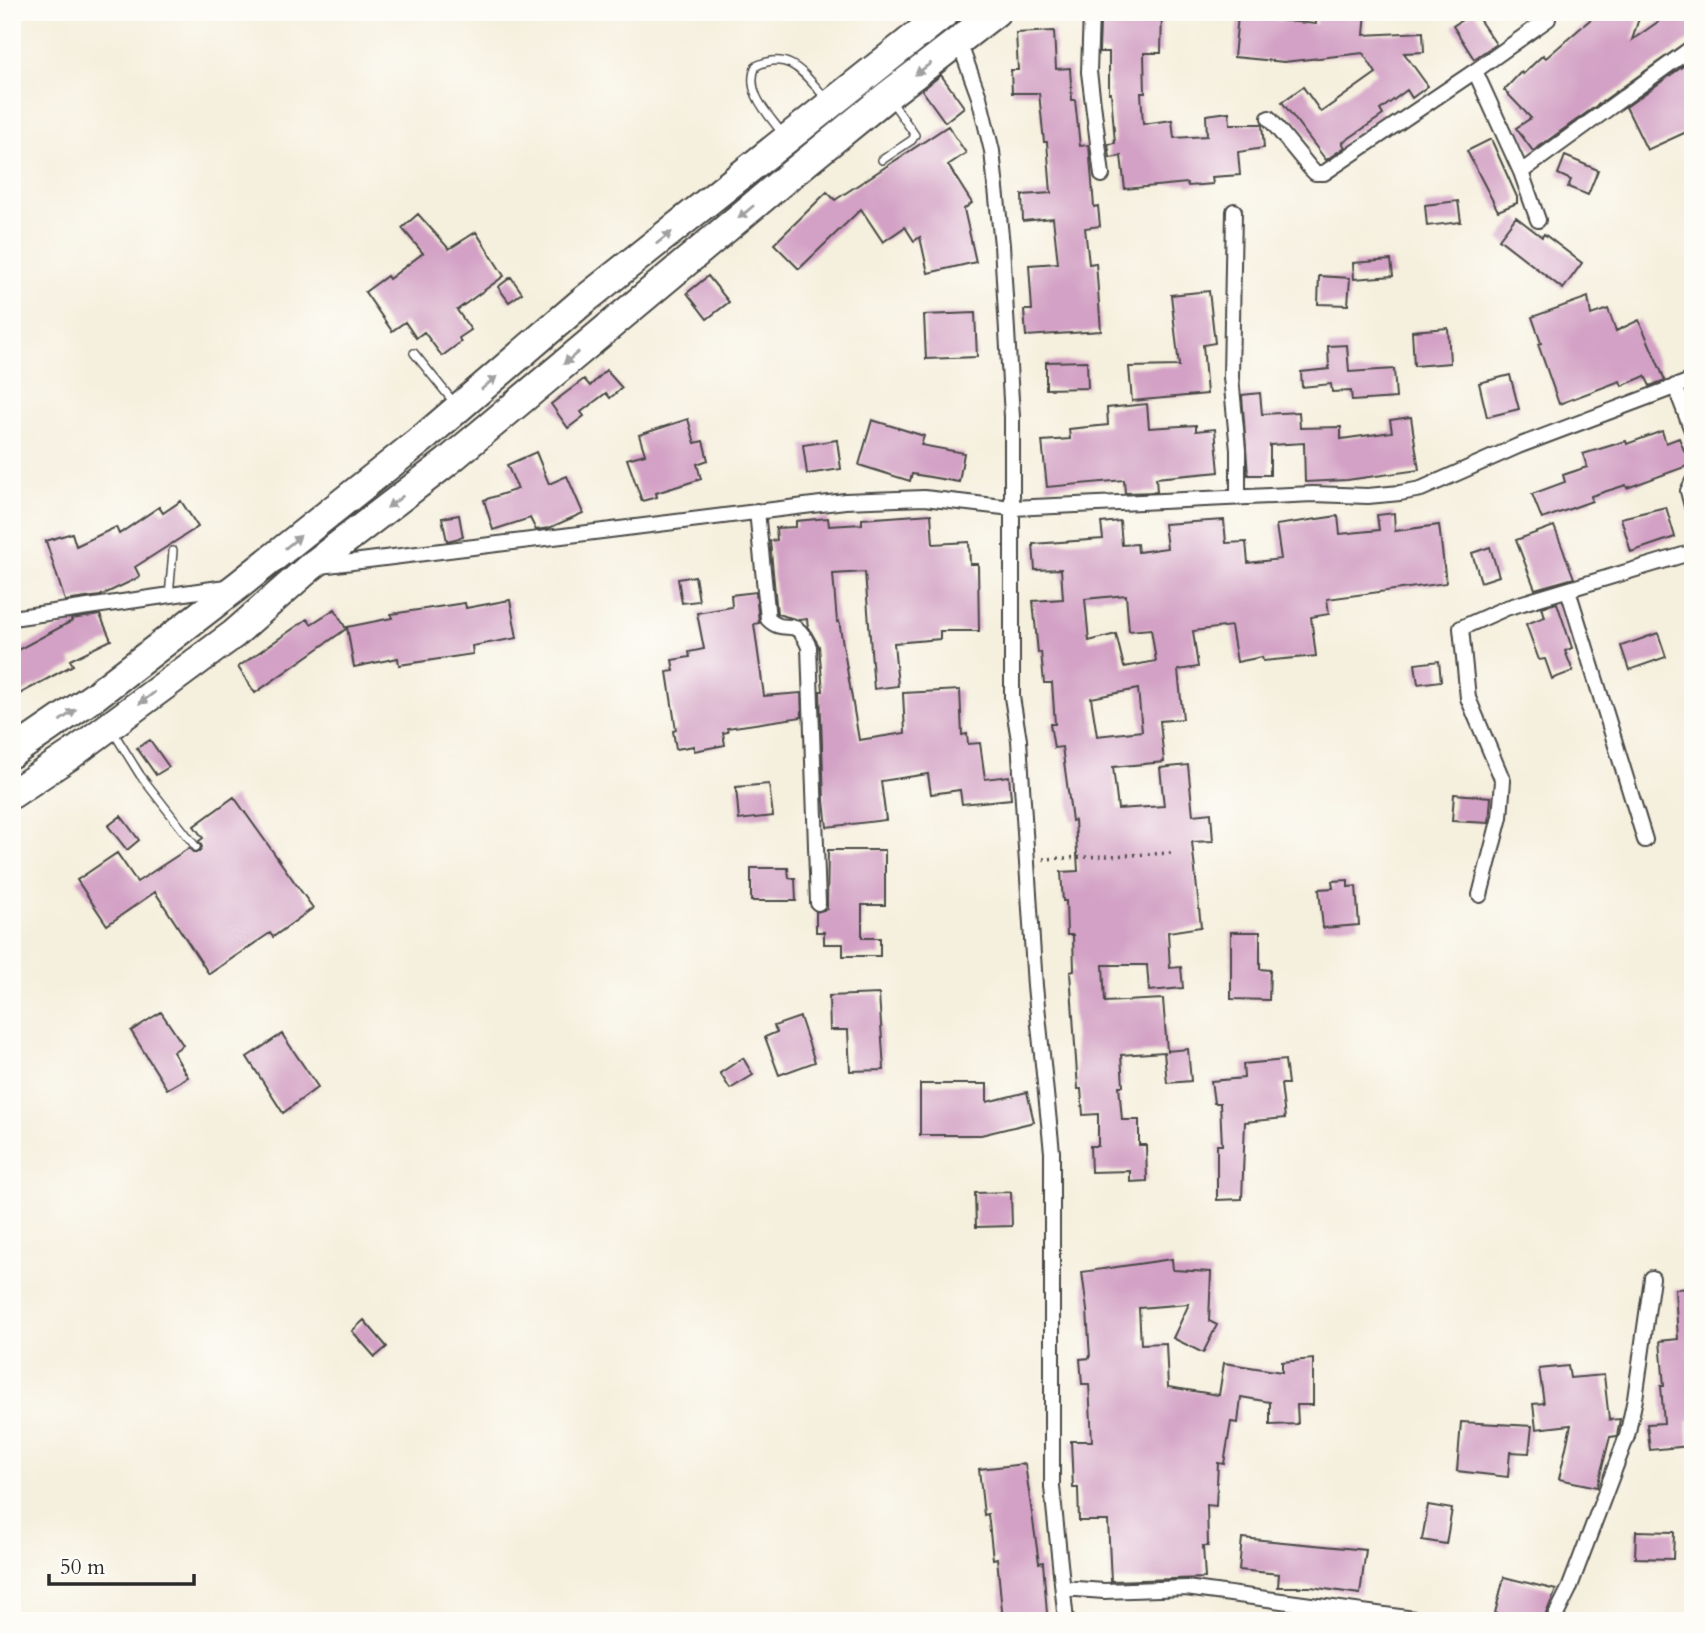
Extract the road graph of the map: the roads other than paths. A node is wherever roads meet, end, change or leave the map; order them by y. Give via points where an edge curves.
1 (946, 12) edge
2 (996, 12) edge
3 (1091, 12) edge
4 (1548, 19) dead end
5 (959, 42) junction
6 (1693, 47) edge
7 (1475, 71) junction
8 (887, 96) junction
9 (832, 104) junction
10 (1269, 118) dead end
11 (786, 139) junction
12 (882, 160) dead end
13 (1521, 172) junction
14 (1102, 175) dead end
15 (1234, 211) dead end
16 (1538, 220) dead end
17 (414, 352) dead end
18 (1693, 380) edge
19 (1675, 386) junction
20 (458, 408) junction
21 (1693, 433) edge
22 (1693, 481) edge
23 (1238, 497) junction
24 (1012, 508) junction
25 (1693, 510) edge
26 (757, 511) junction
27 (173, 551) dead end
28 (1693, 552) edge
29 (309, 568) junction
30 (239, 585) junction
31 (1569, 590) junction
32 (169, 596) junction
33 (12, 618) edge
34 (110, 726) junction
35 (12, 753) edge
36 (12, 794) edge
37 (1645, 841) dead end
38 (196, 846) dead end
39 (1480, 895) dead end
40 (818, 903) dead end
41 (1652, 1278) dead end
42 (1063, 1588) junction
43 (1066, 1621) edge
44 (1429, 1621) edge
45 (1553, 1621) edge

1 - 9 highway
2 - 5 highway
3 - 14 street via 1089,72
4 - 7 street
5 -> 8 highway
5 - 24 street via 992,151 1012,417
6 - 13 street
7 - 10 street via 1324,173 1310,168
7 - 13 street
8 - 12 lane via 915,135
8 -> 29 highway via 447,462
9 - 11 highway
9 - 11 lane via 791,63 779,59 756,66 751,80 754,92
20 -> 11 highway
13 - 16 street
15 - 23 street via 1231,376
17 - 20 lane
18 - 19 street
19 - 21 street
19 - 23 street via 1421,489 1368,496
30 -> 20 highway
22 - 25 street via 1688,491
23 - 24 street
24 - 26 street via 880,498
24 - 42 street via 1012,697 1052,1152 1052,1487
26 - 29 street
26 - 40 street via 768,618 779,627 799,629 809,647
27 - 32 lane
28 - 31 street
29 - 30 street
29 -> 34 highway via 234,634
30 - 32 street
35 -> 30 highway via 95,696
31 - 37 street
31 - 39 street via 1506,608 1461,628 1468,698 1503,781 1500,817
32 - 33 street
34 - 36 highway
34 - 38 lane via 140,775
41 - 45 street via 1627,1436
42 - 43 street
42 - 44 street via 1186,1588

